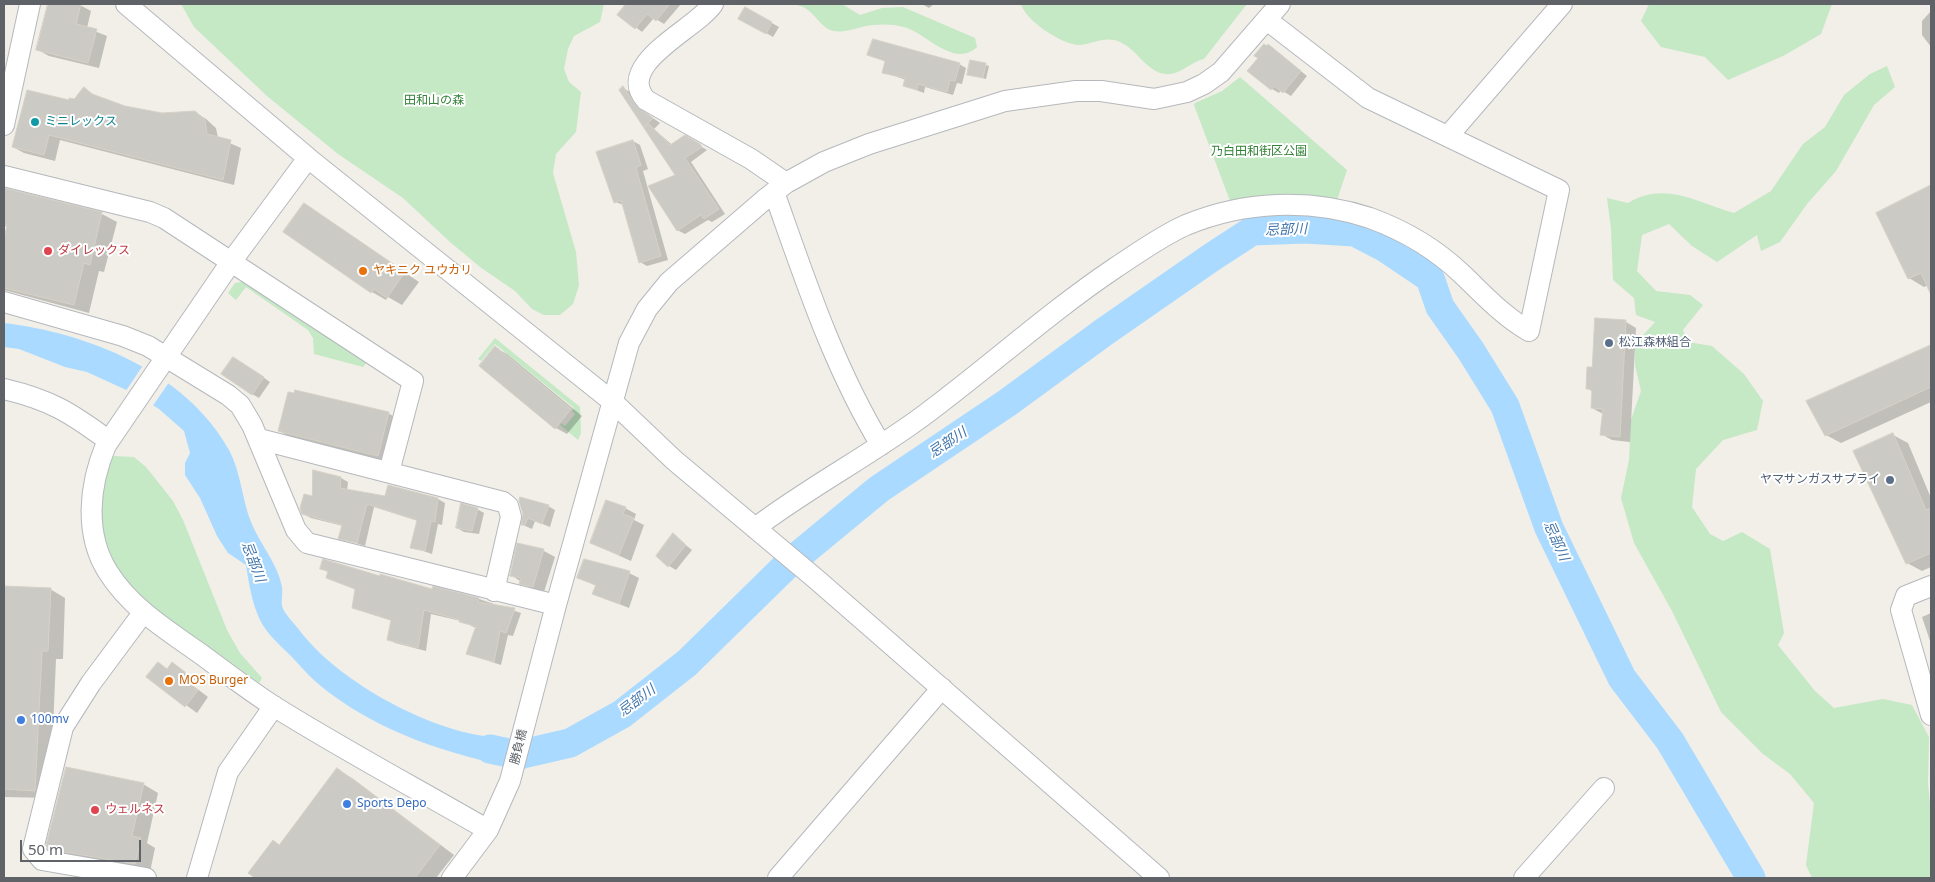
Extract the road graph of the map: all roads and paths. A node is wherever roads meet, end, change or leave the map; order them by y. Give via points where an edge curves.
1 (30, 4) edge
2 (126, 4) edge
3 (713, 4) edge
4 (1280, 4) edge
5 (1562, 4) edge
6 (1267, 20) junction
7 (4, 124) edge
8 (1448, 136) junction
9 (308, 158) junction
10 (4, 176) edge
11 (780, 188) junction
12 (231, 262) junction
13 (4, 302) edge
14 (165, 361) junction
15 (4, 389) edge
16 (613, 402) junction
17 (111, 437) junction
18 (259, 440) junction
19 (881, 445) junction
20 (389, 472) junction
21 (757, 530) junction
22 (1931, 586) edge
23 (494, 591) junction
24 (556, 605) junction
25 (143, 613) junction
26 (942, 688) junction
27 (274, 706) junction
28 (1931, 715) edge
29 (1604, 788) dead end
30 (488, 830) junction
31 (146, 878) edge
32 (196, 878) edge
33 (452, 878) edge
34 (778, 878) edge
35 (1158, 878) edge
36 (1524, 878) edge

1 - 7 street
2 - 9 street
3 - 11 street via 644,66 637,82 639,92 646,100 745,156
4 - 6 street, 勝負橋
5 - 8 street
6 - 8 street via 1359,92
6 - 11 street, 勝負橋 via 1221,72 1187,92 1154,98 1076,91 1005,101 869,144 824,162
8 - 19 street via 1559,190 1529,331 1510,320 1462,274 1401,231 1344,211 1312,205 1257,206 1187,225 1146,247 1085,288
9 - 12 street
9 - 16 street
10 - 12 street via 150,212
11 - 16 street, 勝負橋 via 670,282 647,309 629,343
11 - 19 street via 834,357
12 - 14 street
12 - 20 street via 413,381
13 - 14 street via 123,336
14 - 17 street
14 - 18 street via 216,386 240,405
15 - 17 street via 29,395 69,412
16 - 21 street via 674,460
16 - 24 street, 勝負橋
17 - 25 street via 98,463 91,507 92,526 107,571
18 - 20 street
18 - 23 street via 296,530 307,543
19 - 21 street via 778,510
20 - 23 street via 494,499 508,506 512,517
21 - 26 street
22 - 28 street via 1906,596 1902,605
23 - 24 street
24 - 30 street, 勝負橋 via 510,781
25 - 27 street
25 - 31 street via 90,683 64,727 33,849 42,860
26 - 34 street
26 - 35 street
27 - 30 street
27 - 32 street via 228,772
29 - 36 street
30 - 33 street, 勝負橋

